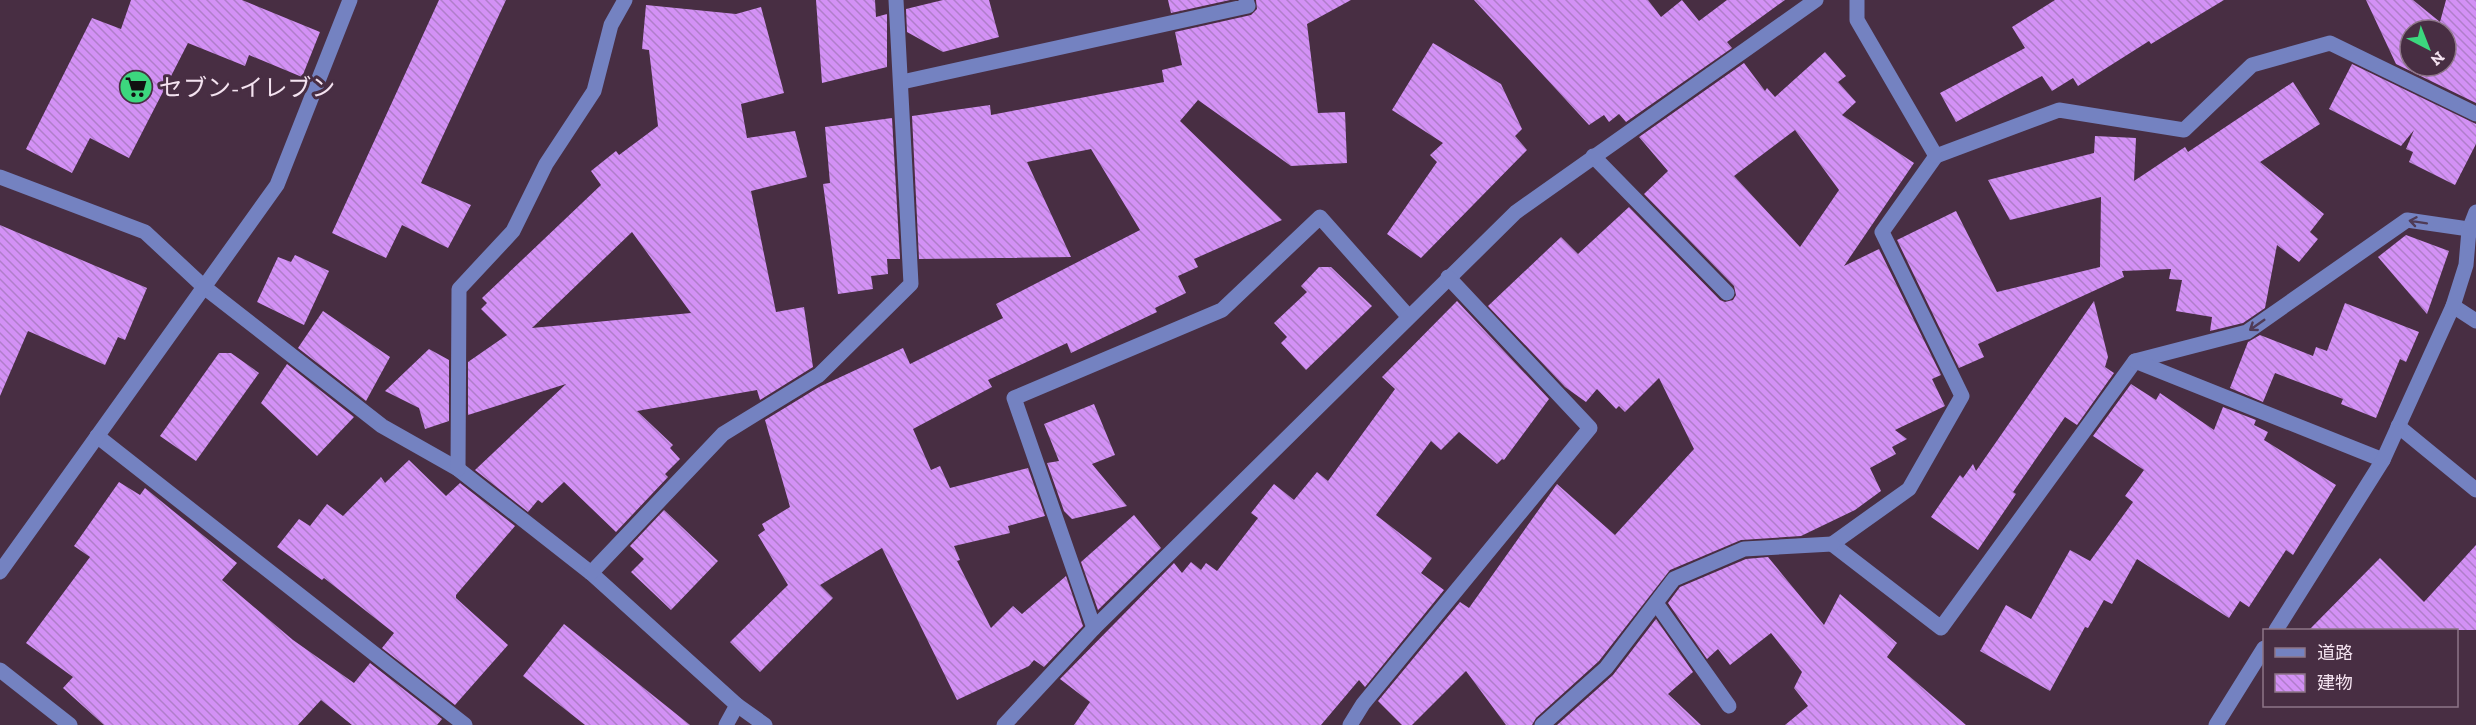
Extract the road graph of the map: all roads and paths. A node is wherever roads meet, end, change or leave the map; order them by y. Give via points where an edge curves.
1 (350, 0) edge
2 (625, 0) edge
3 (896, 0) edge
4 (1246, 0) edge
5 (1816, 0) edge
6 (1857, 0) edge
7 (902, 82) junction
8 (2476, 114) edge
9 (1593, 156) junction
10 (1936, 156) junction
11 (0, 177) edge
12 (2476, 212) edge
13 (2473, 230) edge
14 (1448, 277) junction
15 (204, 287) junction
16 (1726, 293) dead end
17 (2453, 306) junction
18 (1408, 316) junction
19 (2476, 321) edge
20 (2135, 361) junction
21 (2398, 426) junction
22 (97, 436) junction
23 (2383, 460) junction
24 (458, 469) junction
25 (2476, 490) edge
26 (1832, 544) junction
27 (0, 572) edge
28 (591, 573) junction
29 (1656, 603) junction
30 (1094, 628) junction
31 (2277, 629) edge
32 (2263, 651) edge
33 (0, 670) edge
34 (737, 705) junction
35 (1729, 706) dead end
36 (70, 725) edge
37 (465, 725) edge
38 (726, 725) edge
39 (765, 725) edge
40 (1004, 725) edge
41 (1350, 725) edge
42 (1542, 725) edge
43 (2216, 725) edge

1 - 15 street via 277,185
2 - 24 street via 611,25 594,92 546,164 513,231 459,289
3 - 7 street
4 - 7 street via 1248,6
5 - 9 street
6 - 10 street via 1857,20
7 - 28 street via 911,284 819,375 723,434
8 - 10 street via 2330,43 2252,65 2184,130 2059,110
9 - 14 street via 1515,212
9 - 16 street
10 - 26 street via 1882,232 1962,396 1909,489
11 - 15 street via 145,232
12 - 13 street
13 - 17 street
13 -> 20 street via 2407,220 2247,332
14 - 18 street
14 - 41 street via 1590,428 1390,670
15 - 22 street
15 - 24 street via 382,426
17 - 19 street
17 - 21 street
18 - 30 street
18 - 30 street via 1320,217 1222,310 1014,398
20 - 23 street
20 - 26 street via 1941,628
21 - 23 street
21 - 25 street
22 - 27 street
22 - 37 street
23 - 31 street
24 - 28 street
26 - 29 street via 1744,549 1674,579
28 - 34 street
29 - 35 street
29 - 42 street via 1606,668
30 - 40 street
32 - 43 street
33 - 36 street
34 - 38 street
34 - 39 street

